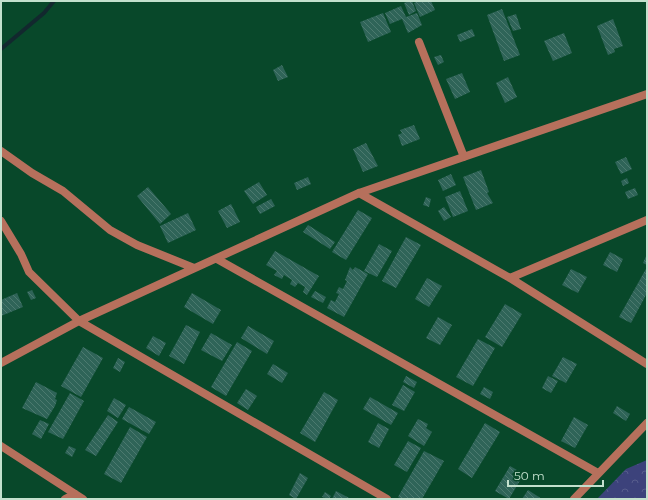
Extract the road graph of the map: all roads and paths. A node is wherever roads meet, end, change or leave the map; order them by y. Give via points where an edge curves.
1 (419, 42) dead end
2 (647, 94) edge
3 (1, 151) edge
4 (464, 157) junction
5 (359, 192) junction
6 (647, 220) edge
7 (1, 221) edge
8 (217, 259) junction
9 (194, 268) junction
10 (510, 278) junction
11 (79, 321) junction
12 (1, 364) edge
13 (647, 364) edge
14 (647, 423) edge
15 (1, 446) edge
16 (598, 473) junction
17 (75, 494) junction
18 (65, 499) edge
19 (83, 499) edge
20 (387, 499) edge
21 (574, 499) edge

1 - 4 street
2 - 4 street
3 - 9 street via 63,191 110,230 137,245
4 - 5 street
5 - 8 street
5 - 10 street
6 - 10 street
7 - 11 street via 29,272
8 - 9 street
8 - 16 street
9 - 11 street
10 - 13 street
11 - 12 street
11 - 20 street
14 - 16 street
15 - 17 street
16 - 21 street
17 - 18 street
17 - 19 street

